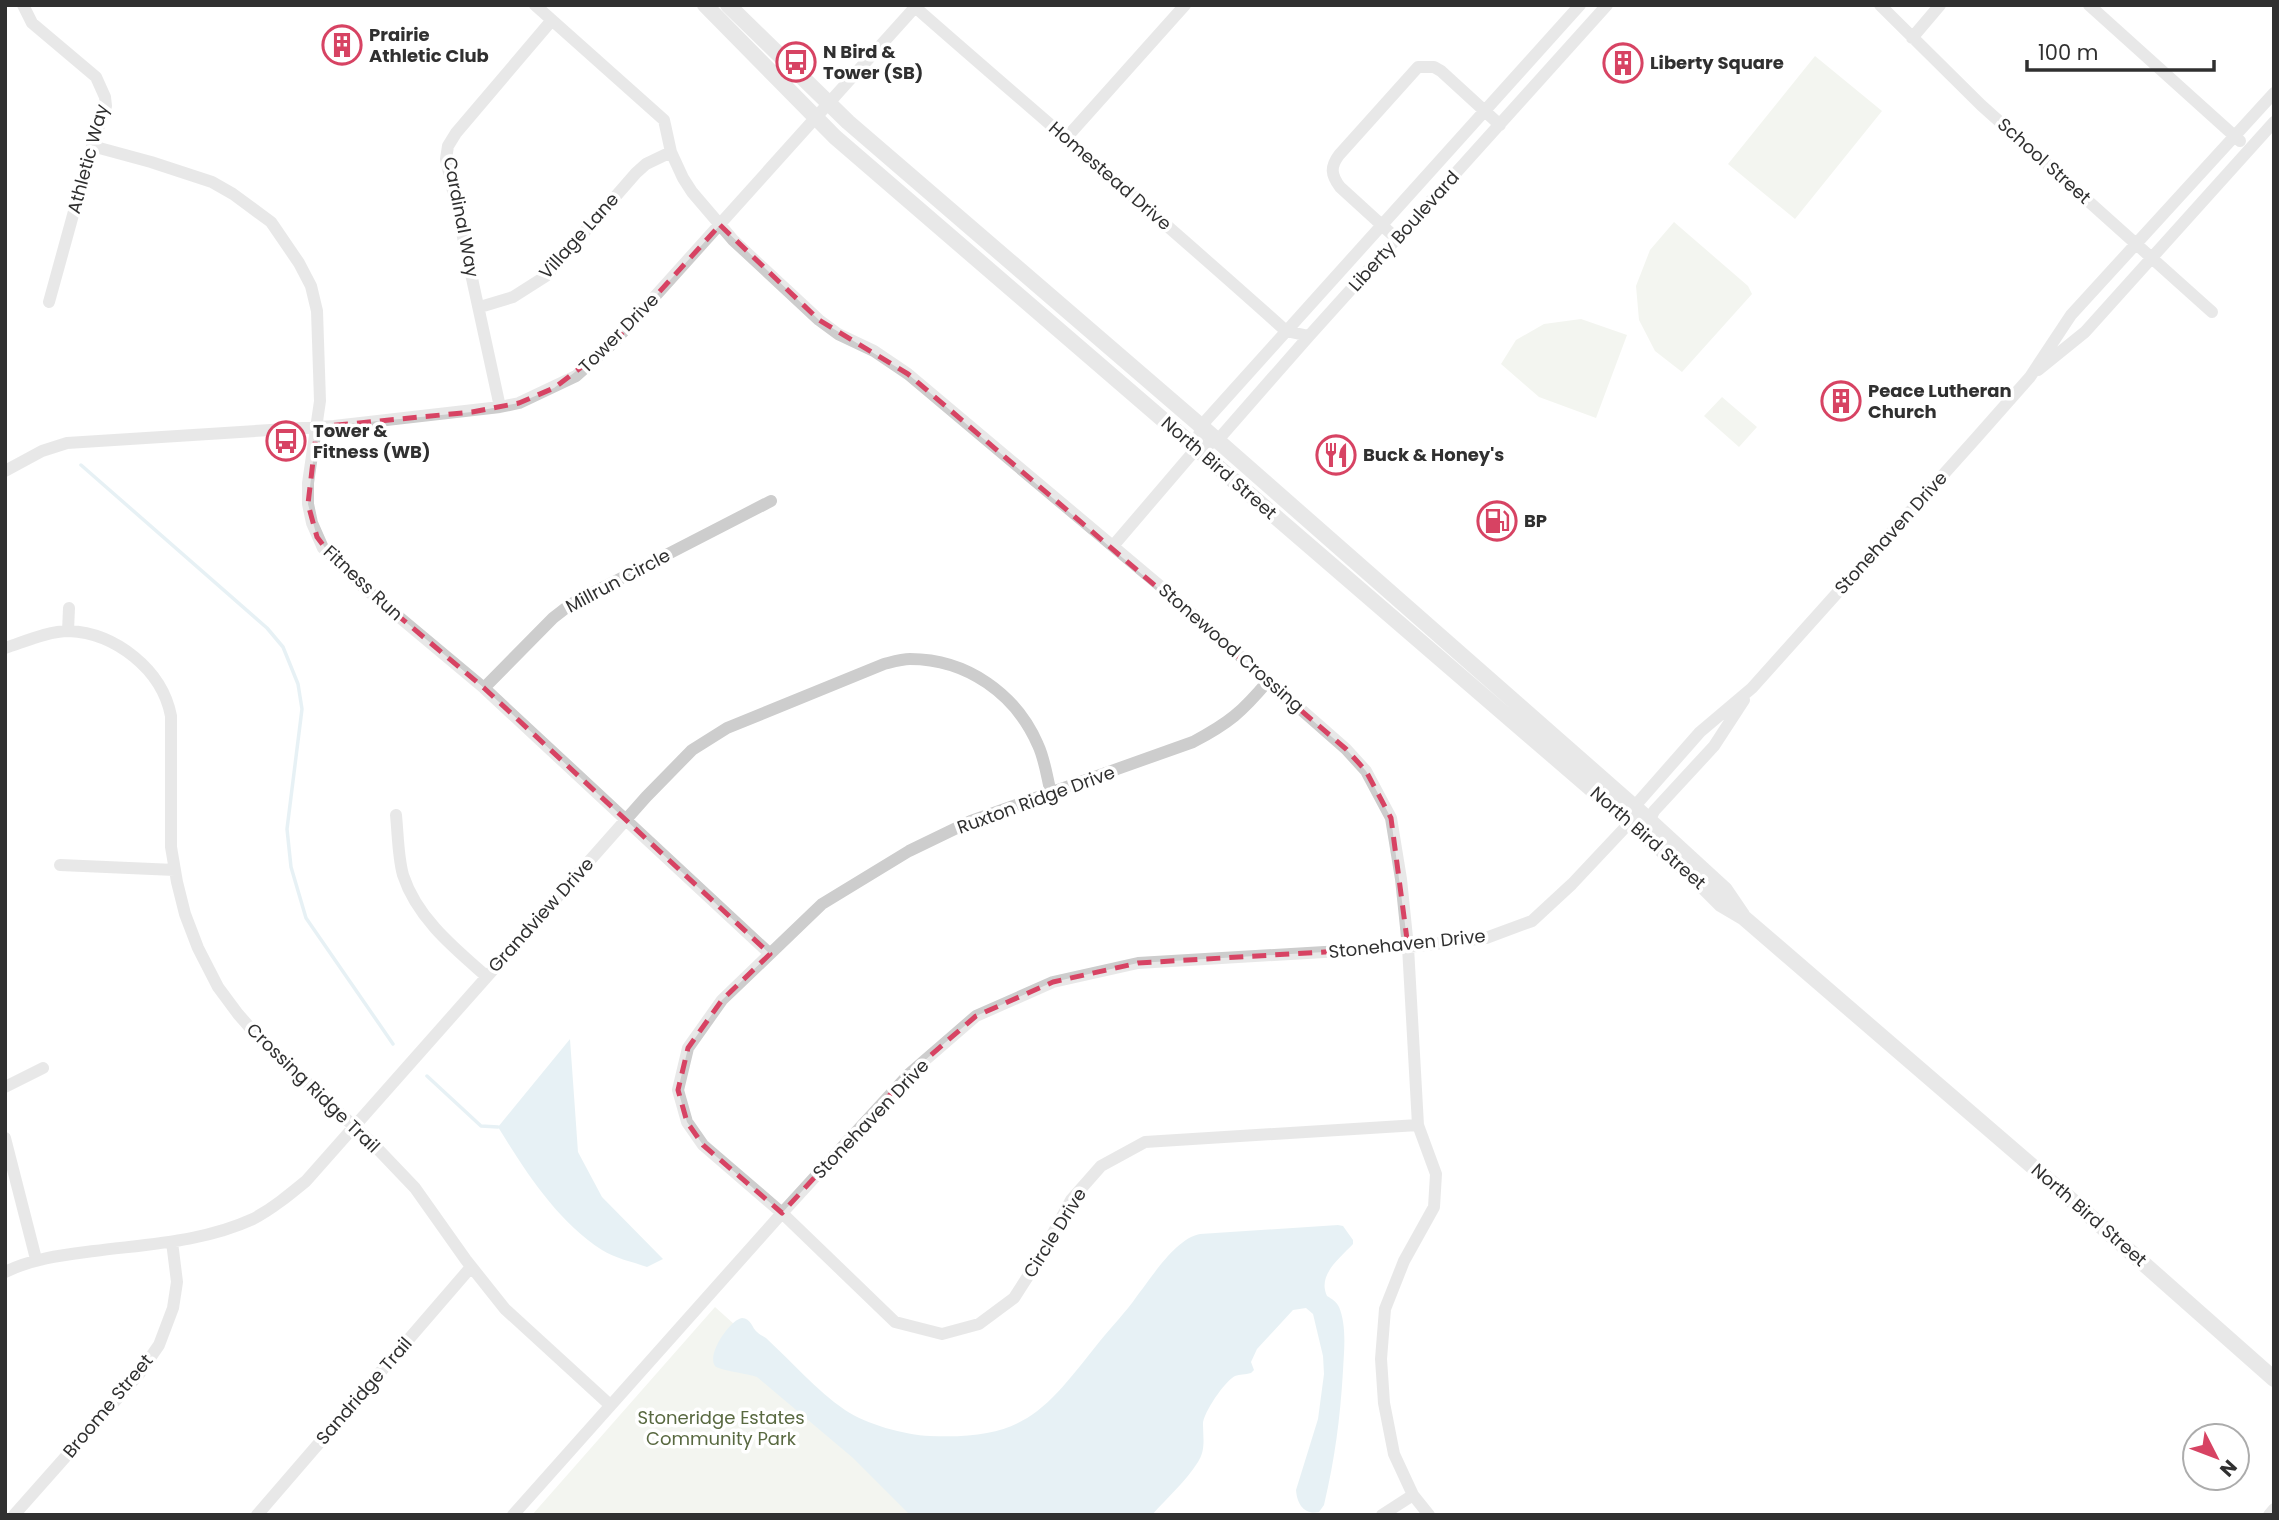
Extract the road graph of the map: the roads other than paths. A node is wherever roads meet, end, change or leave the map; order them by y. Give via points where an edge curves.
1 (23, 5) edge
2 (535, 5) edge
3 (705, 5) edge
4 (728, 5) edge
5 (1185, 5) edge
6 (1580, 5) edge
7 (1607, 5) edge
8 (1880, 5) edge
9 (1940, 5) edge
10 (2090, 5) edge
11 (916, 6) edge
12 (552, 20) junction
13 (1912, 38) junction
14 (2274, 93) edge
15 (830, 104) junction
16 (1485, 111) junction
17 (816, 117) junction
18 (2274, 122) edge
19 (1500, 125) junction
20 (2234, 135) junction
21 (1067, 137) junction
22 (92, 146) junction
23 (2249, 149) junction
24 (671, 152) junction
25 (1381, 224) junction
26 (720, 225) junction
27 (1397, 239) junction
28 (2136, 244) junction
29 (2151, 258) junction
30 (49, 302) dead end
31 (480, 307) junction
32 (2212, 312) dead end
33 (1286, 331) junction
34 (1309, 336) junction
35 (2030, 377) junction
36 (500, 407) junction
37 (1201, 426) junction
38 (317, 427) junction
39 (1217, 441) junction
40 (1196, 449) junction
41 (5, 471) edge
42 (771, 501) dead end
43 (1113, 546) junction
44 (69, 608) dead end
45 (68, 631) junction
46 (5, 648) edge
47 (1268, 681) junction
48 (484, 688) junction
49 (1752, 688) junction
50 (1051, 793) junction
51 (396, 815) dead end
52 (1638, 816) junction
53 (626, 818) junction
54 (61, 865) dead end
55 (175, 870) junction
56 (1408, 947) junction
57 (770, 954) junction
58 (486, 976) junction
59 (43, 1068) dead end
60 (5, 1087) edge
61 (1418, 1125) junction
62 (354, 1126) junction
63 (5, 1138) edge
64 (782, 1213) junction
65 (172, 1242) junction
66 (36, 1259) junction
67 (471, 1267) junction
68 (5, 1272) edge
69 (2274, 1379) edge
70 (610, 1405) junction
71 (1413, 1495) junction
72 (2274, 1509) edge
73 (13, 1515) edge
74 (257, 1515) edge
75 (513, 1515) edge
76 (1382, 1515) edge
77 (1429, 1515) edge
78 (2269, 1515) edge

1 - 22 street, Athletic Way via 32,23 90,72 104,92 106,106
2 - 12 street, Stonewood Crossing
3 - 17 street, North Bird Street
4 - 15 street, North Bird Street
5 - 21 street
6 - 16 street, Liberty Boulevard
7 - 19 street, Liberty Boulevard
8 - 13 street, School Street
9 - 13 street
10 - 20 street
11 - 15 street, Tower Drive
11 - 21 street, Homestead Drive
12 - 24 street, Stonewood Crossing via 664,120
12 - 31 street, Cardinal Way via 448,146 446,159
13 - 28 street, School Street
14 - 20 street, Stonehaven Drive
15 - 17 street, Tower Drive
15 - 37 street, North Bird Street
16 - 19 street
16 - 25 street, Liberty Boulevard
16 - 25 street via 1434,67 1418,67 1339,155 1332,169 1340,187
17 - 26 street, Tower Drive
17 - 40 street, North Bird Street
18 - 23 street, Stonehaven Drive
19 - 27 street, Liberty Boulevard
20 - 23 street
20 - 28 street, Stonehaven Drive
21 - 33 street, Homestead Drive
22 - 30 street, Athletic Way
22 - 38 street, Fitness Run via 212,182 271,222 311,286 317,311
23 - 29 street, Stonehaven Drive
24 - 26 street, Stonewood Crossing via 692,192
24 - 31 street, Village Lane via 636,173 546,275 513,297
25 - 27 street
25 - 33 street, Liberty Boulevard
26 - 36 street, Tower Drive via 613,343 576,376
26 - 43 street, Stonewood Crossing via 819,320 908,374
27 - 34 street, Liberty Boulevard
28 - 29 street, School Street
28 - 35 street, Stonehaven Drive via 2071,315
29 - 32 street, School Street
29 - 35 street, Stonehaven Drive via 2085,332
31 - 36 street, Cardinal Way
33 - 34 street, Homestead Drive
33 - 37 street, Liberty Boulevard
34 - 39 street, Liberty Boulevard
35 - 49 street, Stonehaven Drive
36 - 38 street, Tower Drive
37 - 39 street, North Bird Street
37 - 40 street, Liberty Boulevard
38 - 41 street, Tower Drive via 67,443
38 - 48 street, Fitness Run via 308,504 323,548
39 - 40 street, Liberty Boulevard
39 - 52 street, North Bird Street
40 - 43 street, Liberty Boulevard
40 - 52 street, North Bird Street
42 - 48 street, Millrun Circle via 571,604
43 - 47 street, Stonewood Crossing
44 - 45 street
45 - 46 street
45 - 55 street, Crossing Ridge Trail via 105,639 137,659 169,704 170,834
47 - 50 street, Ruxton Ridge Drive via 1221,728
47 - 56 street, Stonewood Crossing via 1366,771 1391,818
48 - 53 street, Fitness Run
49 - 52 street, Stonehaven Drive via 1700,732
49 - 52 street, Stonehaven Drive via 1714,746 1654,811
50 - 53 street, Grandview Drive via 1039,746 1015,707 985,680 950,664 908,659 884,664 727,728 692,750
50 - 57 street, Ruxton Ridge Drive via 971,821 909,851 822,904
51 - 58 street via 403,875 414,898 445,939
52 - 56 street, Stonehaven Drive via 1532,921 1486,938
52 - 69 street, North Bird Street via 1721,904 1744,917
53 - 57 street, Fitness Run
53 - 58 street, Grandview Drive
54 - 55 street
55 - 62 street, Crossing Ridge Trail via 198,948 225,996 260,1039
56 - 61 street, Stonewood Crossing
56 - 64 street, Stonehaven Drive via 1138,963 1053,982 976,1016 909,1074
57 - 64 street, Ruxton Ridge Drive via 722,1000 688,1048 678,1090 687,1122 703,1145
58 - 62 street, Grandview Drive
59 - 60 street
61 - 64 street, Circle Drive via 1145,1142 1101,1166 1071,1200 1014,1298 979,1324 942,1334 895,1322
61 - 71 street, Stonewood Crossing via 1436,1174 1434,1207 1404,1261 1385,1310 1381,1359 1394,1454
62 - 65 street, Grandview Drive via 283,1200 230,1228
62 - 67 street, Crossing Ridge Trail via 415,1188
63 - 66 street
64 - 70 street, Stonehaven Drive
65 - 66 street, Grandview Drive
65 - 73 street, Broome Street via 177,1282 159,1345 139,1374
66 - 68 street, Grandview Drive
67 - 70 street, Crossing Ridge Trail via 505,1309
67 - 74 street, Sandridge Trail
70 - 75 street, Stonehaven Drive
71 - 76 street
71 - 77 street, Stonewood Crossing
72 - 78 street

